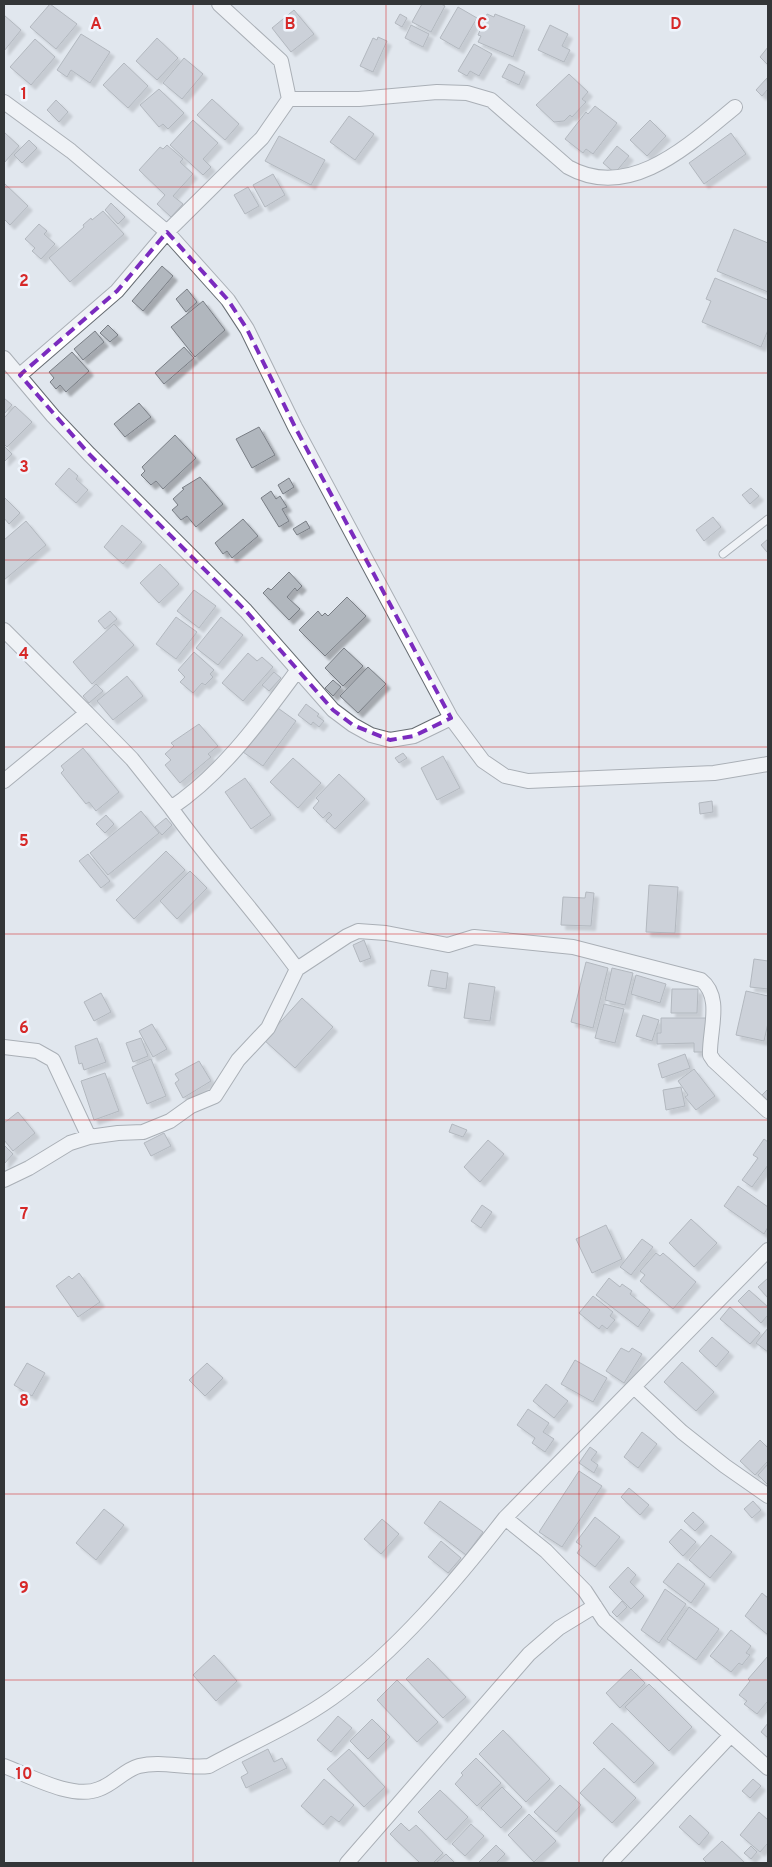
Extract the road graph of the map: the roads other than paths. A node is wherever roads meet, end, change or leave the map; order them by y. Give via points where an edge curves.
1 (219, 4) edge
2 (289, 99) junction
3 (4, 102) edge
4 (735, 107) dead end
5 (167, 232) junction
6 (4, 358) edge
7 (20, 375) junction
8 (768, 519) edge
9 (722, 554) dead end
10 (4, 630) edge
11 (297, 671) junction
12 (87, 713) junction
13 (451, 718) junction
14 (768, 764) edge
15 (4, 782) edge
16 (171, 808) junction
17 (297, 969) junction
18 (4, 1047) edge
19 (768, 1111) edge
20 (89, 1137) junction
21 (4, 1180) edge
22 (768, 1250) edge
23 (635, 1388) junction
24 (768, 1496) edge
25 (505, 1518) junction
26 (595, 1606) junction
27 (731, 1735) junction
28 (4, 1766) edge
29 (768, 1768) edge
30 (347, 1863) edge
31 (610, 1863) edge

1 - 2 street via 281,61
2 - 4 street via 467,93 491,100 568,167 580,174 608,178 641,172 660,164
2 - 5 street via 262,138
3 - 5 street via 71,151
5 - 7 street via 117,292
5 - 13 street via 228,300 247,329 295,427
6 - 7 street
7 - 11 street via 53,416 246,611
8 - 9 lane
10 - 12 street
11 - 13 street via 333,710 370,735 390,740 414,736
11 - 16 street via 246,738 195,792
12 - 15 street
12 - 16 street via 132,760
13 - 14 street via 483,761 505,776 528,781 714,773
16 - 17 street via 199,848
17 - 19 street via 358,931 448,945 474,937 574,947 701,980 710,990 713,1000 710,1055
17 - 20 street via 268,1028 238,1060 215,1096 143,1132
18 - 20 street via 37,1051 53,1060
20 - 21 street via 70,1142
22 - 23 street
23 - 24 street via 682,1432
23 - 25 street
25 - 26 street via 546,1552 585,1591
25 - 28 street via 407,1632 361,1674 324,1703 209,1766 139,1766 101,1789 88,1793 70,1791
26 - 27 street via 604,1620
26 - 30 street via 559,1628 529,1654
27 - 29 street
27 - 31 street

